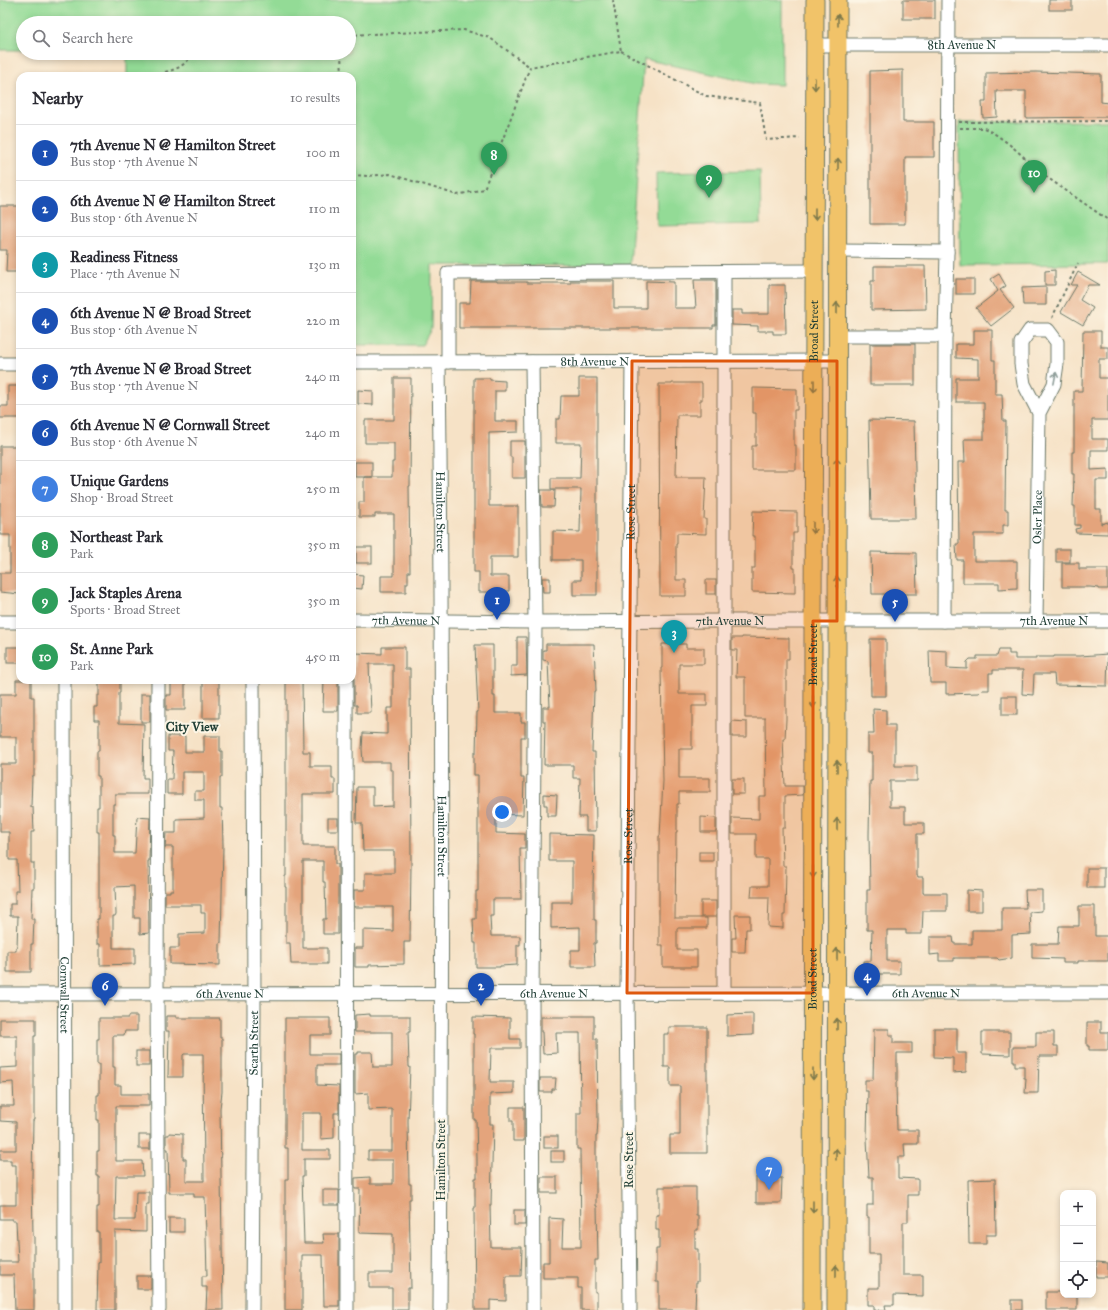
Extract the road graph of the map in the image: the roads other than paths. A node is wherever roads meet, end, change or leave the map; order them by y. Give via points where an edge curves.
1 (815, 0) edge
2 (838, 0) edge
3 (948, 0) edge
4 (1108, 44) edge
5 (816, 45) junction
6 (838, 45) junction
7 (947, 45) junction
8 (837, 251) junction
9 (947, 252) junction
10 (815, 271) junction
11 (724, 272) junction
12 (837, 336) junction
13 (945, 336) junction
14 (815, 361) junction
15 (837, 361) junction
16 (356, 362) edge
17 (443, 362) junction
18 (532, 362) junction
19 (632, 362) junction
20 (724, 362) junction
21 (0, 364) edge
22 (16, 364) edge
23 (1039, 413) junction
24 (356, 620) edge
25 (442, 621) junction
26 (724, 621) junction
27 (813, 621) junction
28 (837, 621) junction
29 (944, 621) junction
30 (1036, 621) junction
31 (1108, 621) edge
32 (0, 622) edge
33 (16, 622) edge
34 (535, 622) junction
35 (630, 622) junction
36 (64, 684) edge
37 (158, 684) edge
38 (253, 684) edge
39 (346, 684) edge
40 (348, 993) junction
41 (442, 993) junction
42 (532, 993) junction
43 (627, 993) junction
44 (724, 993) junction
45 (813, 993) junction
46 (837, 993) junction
47 (1108, 993) edge
48 (0, 994) edge
49 (64, 994) junction
50 (157, 994) junction
51 (254, 994) junction
52 (65, 1310) edge
53 (159, 1310) edge
54 (252, 1310) edge
55 (347, 1310) edge
56 (440, 1310) edge
57 (533, 1310) edge
58 (630, 1310) edge
59 (812, 1310) edge
60 (836, 1310) edge

1 - 5 main road, Broad Street
6 -> 2 main road, Broad Street
3 - 7 street
4 - 7 street, 8th Avenue N
5 - 6 street, 8th Avenue N
5 -> 10 main road, Broad Street
6 - 7 street, 8th Avenue N
8 -> 6 main road, Broad Street
7 - 9 street
8 - 9 street
12 -> 8 main road, Broad Street
9 - 13 street
10 - 11 street
10 - 14 main road, Broad Street
11 - 17 street, Hamilton Street via 448,273
11 - 20 street
12 - 13 street
12 - 15 main road, Broad Street
13 - 29 street
14 - 15 street, 8th Avenue N
14 - 20 street, 8th Avenue N
14 -> 27 main road, Broad Street
28 -> 15 main road, Broad Street
16 - 17 street, 8th Avenue N
17 - 18 street, 8th Avenue N
17 - 25 street, Hamilton Street
18 - 19 street, 8th Avenue N
18 - 34 street
19 - 20 street, 8th Avenue N
19 - 35 street, Rose Street
20 - 26 street
21 - 22 street
23 -> 23 street, Osler Place via 1054,384 1057,364 1057,342 1048,330 1030,330 1021,343 1024,384
23 - 30 street, Osler Place
24 - 25 street, 7th Avenue N
25 - 34 street, 7th Avenue N
25 - 41 street, Hamilton Street
26 - 27 street, 7th Avenue N
26 - 35 street, 7th Avenue N
26 - 44 street
27 - 28 street, 7th Avenue N
27 -> 45 main road, Broad Street
28 - 29 street, 7th Avenue N
46 -> 28 main road, Broad Street
29 - 30 street, 7th Avenue N
30 - 31 street, 7th Avenue N
32 - 33 street
34 - 35 street, 7th Avenue N
34 - 42 street
35 - 43 street, Rose Street
36 - 49 street, Cornwall Street
37 - 50 street
38 - 51 street, Scarth Street
39 - 40 street
40 - 41 street, 6th Avenue N
40 - 51 street, 6th Avenue N
40 - 55 street
41 - 42 street, 6th Avenue N
41 - 56 street, Hamilton Street
42 - 43 street, 6th Avenue N
42 - 57 street
43 - 44 street, 6th Avenue N
43 - 58 street, Rose Street
44 - 45 street, 6th Avenue N
45 - 46 street, 6th Avenue N
45 -> 59 main road, Broad Street
46 - 47 street, 6th Avenue N
60 -> 46 main road, Broad Street
48 - 49 street, 6th Avenue N
49 - 50 street, 6th Avenue N
49 - 52 street, Cornwall Street
50 - 51 street, 6th Avenue N
50 - 53 street
51 - 54 street, Scarth Street

